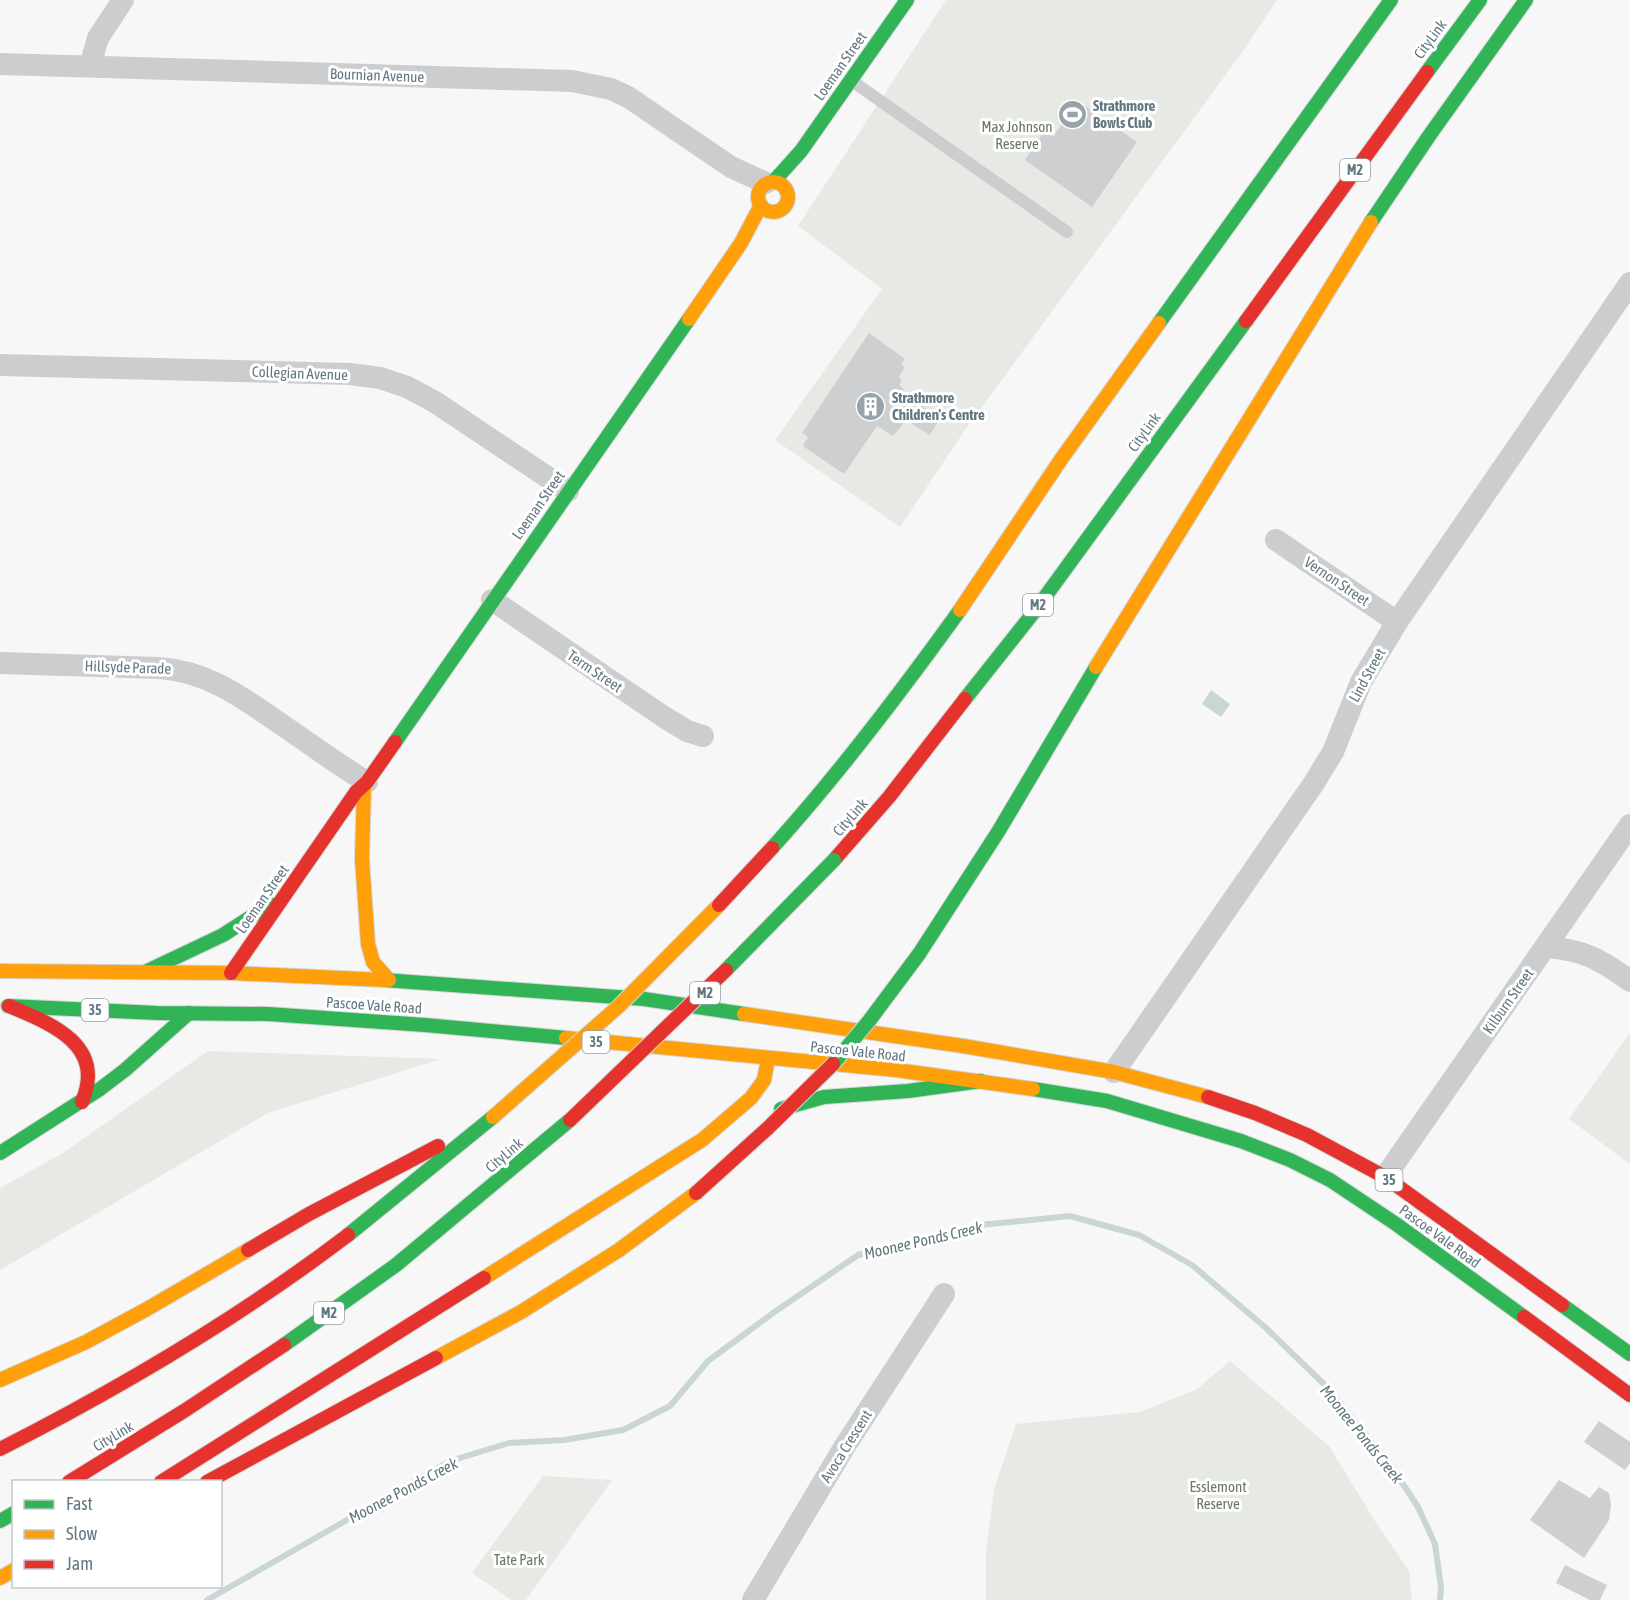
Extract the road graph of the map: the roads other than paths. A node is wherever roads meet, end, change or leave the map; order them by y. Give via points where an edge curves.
1 (123, 0) edge
2 (907, 0) edge
3 (1391, 0) edge
4 (1480, 0) edge
5 (1526, 0) edge
6 (0, 64) edge
7 (90, 66) junction
8 (851, 81) junction
9 (769, 194) junction
10 (1067, 232) dead end
11 (1630, 283) edge
12 (0, 366) edge
13 (568, 491) junction
14 (1276, 540) dead end
15 (492, 600) junction
16 (1397, 622) junction
17 (0, 663) edge
18 (703, 736) dead end
19 (365, 785) junction
20 (1630, 825) edge
21 (283, 897) junction
22 (1546, 947) junction
23 (0, 971) edge
24 (145, 972) junction
25 (231, 973) junction
26 (389, 980) junction
27 (1630, 981) edge
28 (4, 1006) edge
29 (189, 1013) junction
30 (766, 1053) junction
31 (1114, 1072) junction
32 (981, 1081) junction
33 (82, 1102) junction
34 (763, 1116) dead end
35 (493, 1117) junction
36 (743, 1124) dead end
37 (702, 1140) junction
38 (0, 1154) edge
39 (1385, 1177) junction
40 (944, 1294) dead end
41 (1630, 1354) edge
42 (0, 1380) edge
43 (1630, 1395) edge
44 (0, 1449) edge
45 (72, 1480) edge
46 (164, 1480) edge
47 (211, 1480) edge
48 (753, 1600) edge

1 - 7 street via 98,38
2 - 8 main road, Loeman Street
3 - 35 main road, bridge via 1062,458 985,574 816,799 635,990
4 - 45 main road, CityLink / M2, bridge via 1034,612 903,780 834,860 666,1031 466,1209 369,1285 177,1416
5 - 47 main road, bridge via 1354,248 992,842 919,954 838,1058 754,1143 627,1245 521,1312
6 - 7 street, Bournian Avenue
7 - 9 street, Bournian Avenue via 572,81 611,89 628,98
8 - 9 main road, Loeman Street
8 - 10 lane
9 - 13 main road, Loeman Street via 741,243
11 - 16 street, Lind Street
12 - 13 street, Collegian Avenue via 350,374 380,378 435,402
13 - 15 main road, Loeman Street
14 - 16 street, Vernon Street
15 - 18 street, Term Street via 664,717
15 - 19 main road, Loeman Street
16 - 31 street, Lind Street via 1361,682 1333,752 1314,783
17 - 19 street, Hillsyde Parade via 159,668 192,673 232,690
19 - 21 main road, Loeman Street via 356,792
19 - 26 main road via 362,859 368,944 373,962
20 - 22 street, Kilburn Street
21 - 24 main road via 223,935
21 - 25 main road, Loeman Street
22 - 27 street via 1569,949 1600,959
22 - 39 street, Kilburn Street
23 - 24 main road, Pascoe Vale Road / 35
24 - 25 main road, Pascoe Vale Road / 35
25 - 26 main road, Pascoe Vale Road / 35
25 - 29 main road, Loeman Street
26 - 31 main road, Pascoe Vale Road / 35 via 644,999 753,1020 963,1046
28 - 29 main road, Pascoe Vale Road / 35
28 - 33 main road via 36,1018 82,1051 88,1084
29 - 30 main road, Pascoe Vale Road / 35 via 268,1014
29 - 33 main road, Loeman Street
30 - 32 main road, Pascoe Vale Road / 35
30 - 37 main road via 764,1080 751,1098
31 - 39 main road, Pascoe Vale Road / 35 via 1255,1113 1307,1135
32 - 34 main road via 805,1099
32 - 43 main road, Pascoe Vale Road / 35 via 1107,1101 1241,1141 1290,1160 1330,1180 1396,1224
33 - 38 main road, Loeman Street
35 - 42 main road via 309,1214 86,1342
35 - 44 main road via 410,1187 237,1315 136,1376
36 - 37 main road
37 - 46 main road
39 - 41 main road, Pascoe Vale Road / 35
40 - 48 street, Avoca Crescent via 845,1446

